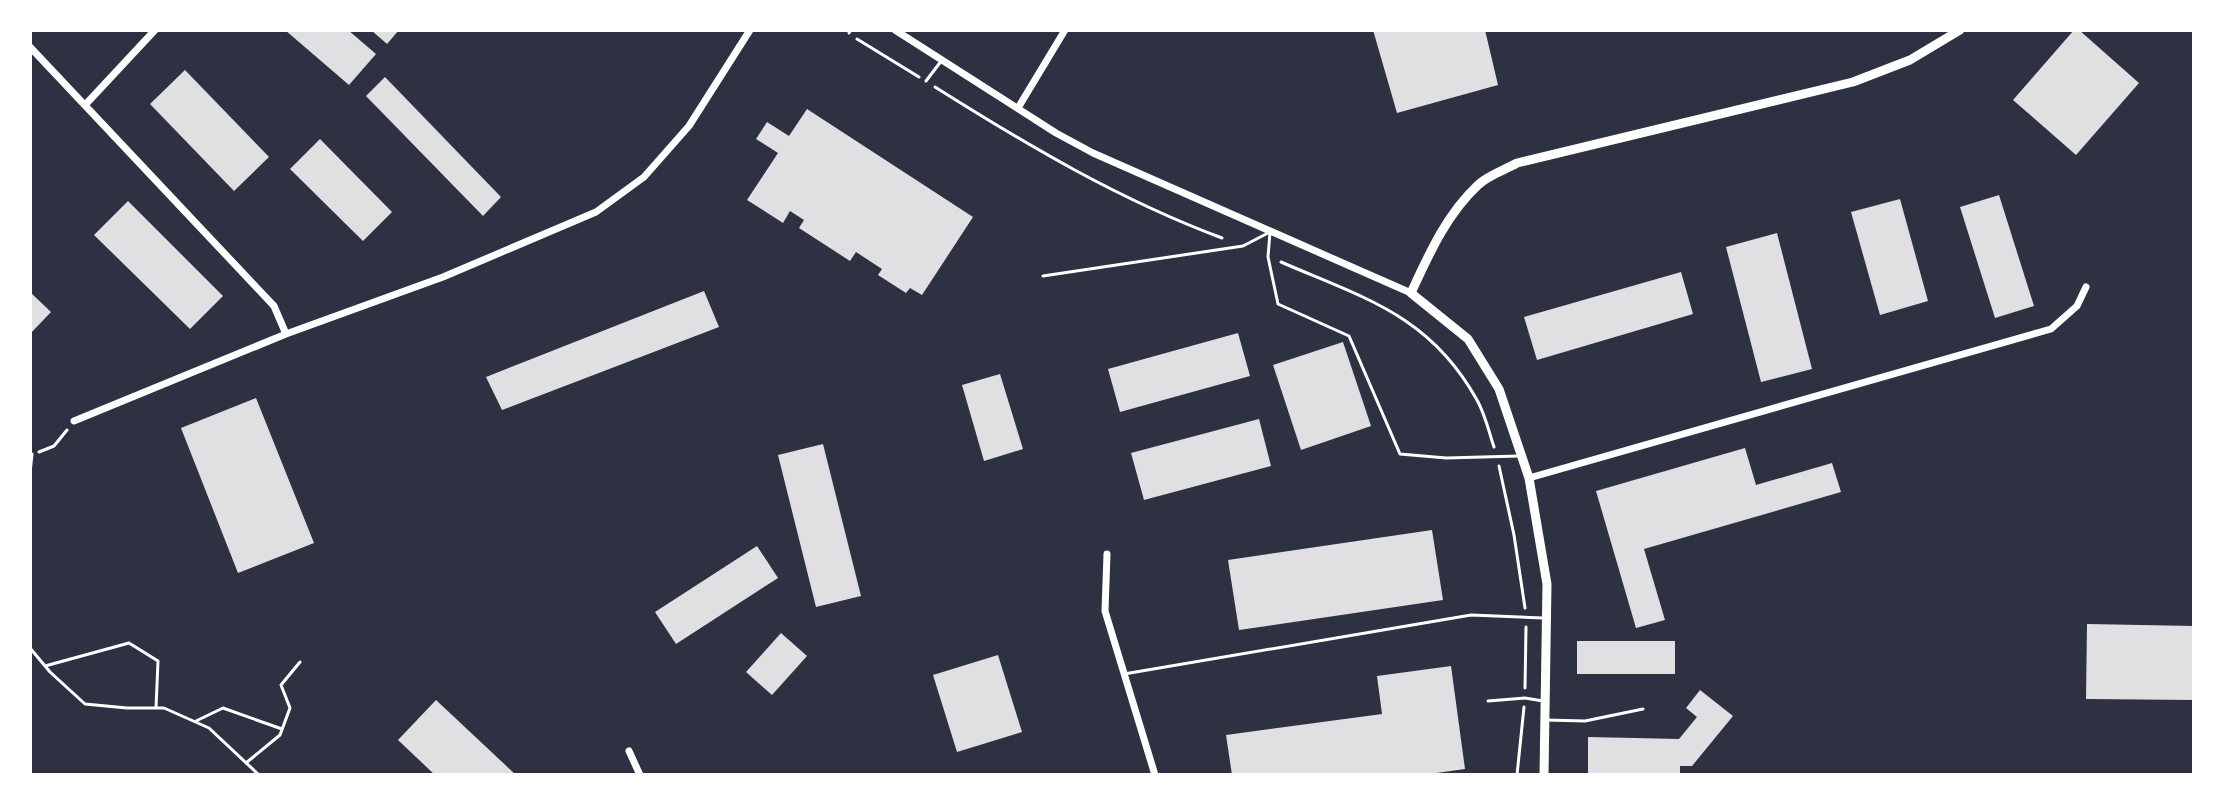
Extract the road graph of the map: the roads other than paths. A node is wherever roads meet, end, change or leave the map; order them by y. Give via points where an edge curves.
1 (155, 30) edge
2 (750, 30) edge
3 (895, 30) edge
4 (1065, 30) edge
5 (1960, 30) edge
6 (30, 47) edge
7 (942, 60) junction
8 (926, 81) road end
9 (86, 104) junction
10 (1018, 108) junction
11 (1270, 232) junction
12 (1043, 276) dead end
13 (2086, 287) dead end
14 (1411, 293) junction
15 (286, 334) junction
16 (74, 421) road end
17 (32, 454) road end
18 (1521, 455) junction
19 (30, 473) edge
20 (1529, 478) junction
21 (1107, 554) dead end
22 (1547, 618) junction
23 (1124, 674) junction
24 (1488, 701) dead end
25 (1547, 701) junction
26 (1643, 709) dead end
27 (1546, 720) junction
28 (629, 751) dead end
29 (640, 775) edge
30 (1155, 775) edge
31 (1544, 775) edge

1 - 9 street
2 - 15 street via 689,126 644,177 596,212 443,277
3 - 7 street
4 - 10 street
5 - 14 street via 1910,60 1853,82 1517,163 1480,183 1450,216
6 - 9 street
7 - 8 lane
7 - 10 street
9 - 15 street via 274,306
10 - 11 street via 1093,153
11 - 12 lane via 1243,246
11 - 14 street
11 - 18 lane via 1268,257 1278,304 1349,336 1400,454
13 - 20 street via 2077,306 2051,329
14 - 18 street via 1468,339 1499,389
15 - 16 street
17 - 19 lane
18 - 20 street
20 - 22 street via 1547,584
21 - 23 street via 1105,611
22 - 23 lane via 1471,615
22 - 25 street
23 - 30 street
24 - 25 lane
25 - 27 street
26 - 27 lane via 1585,721
27 - 31 street
28 - 29 street

